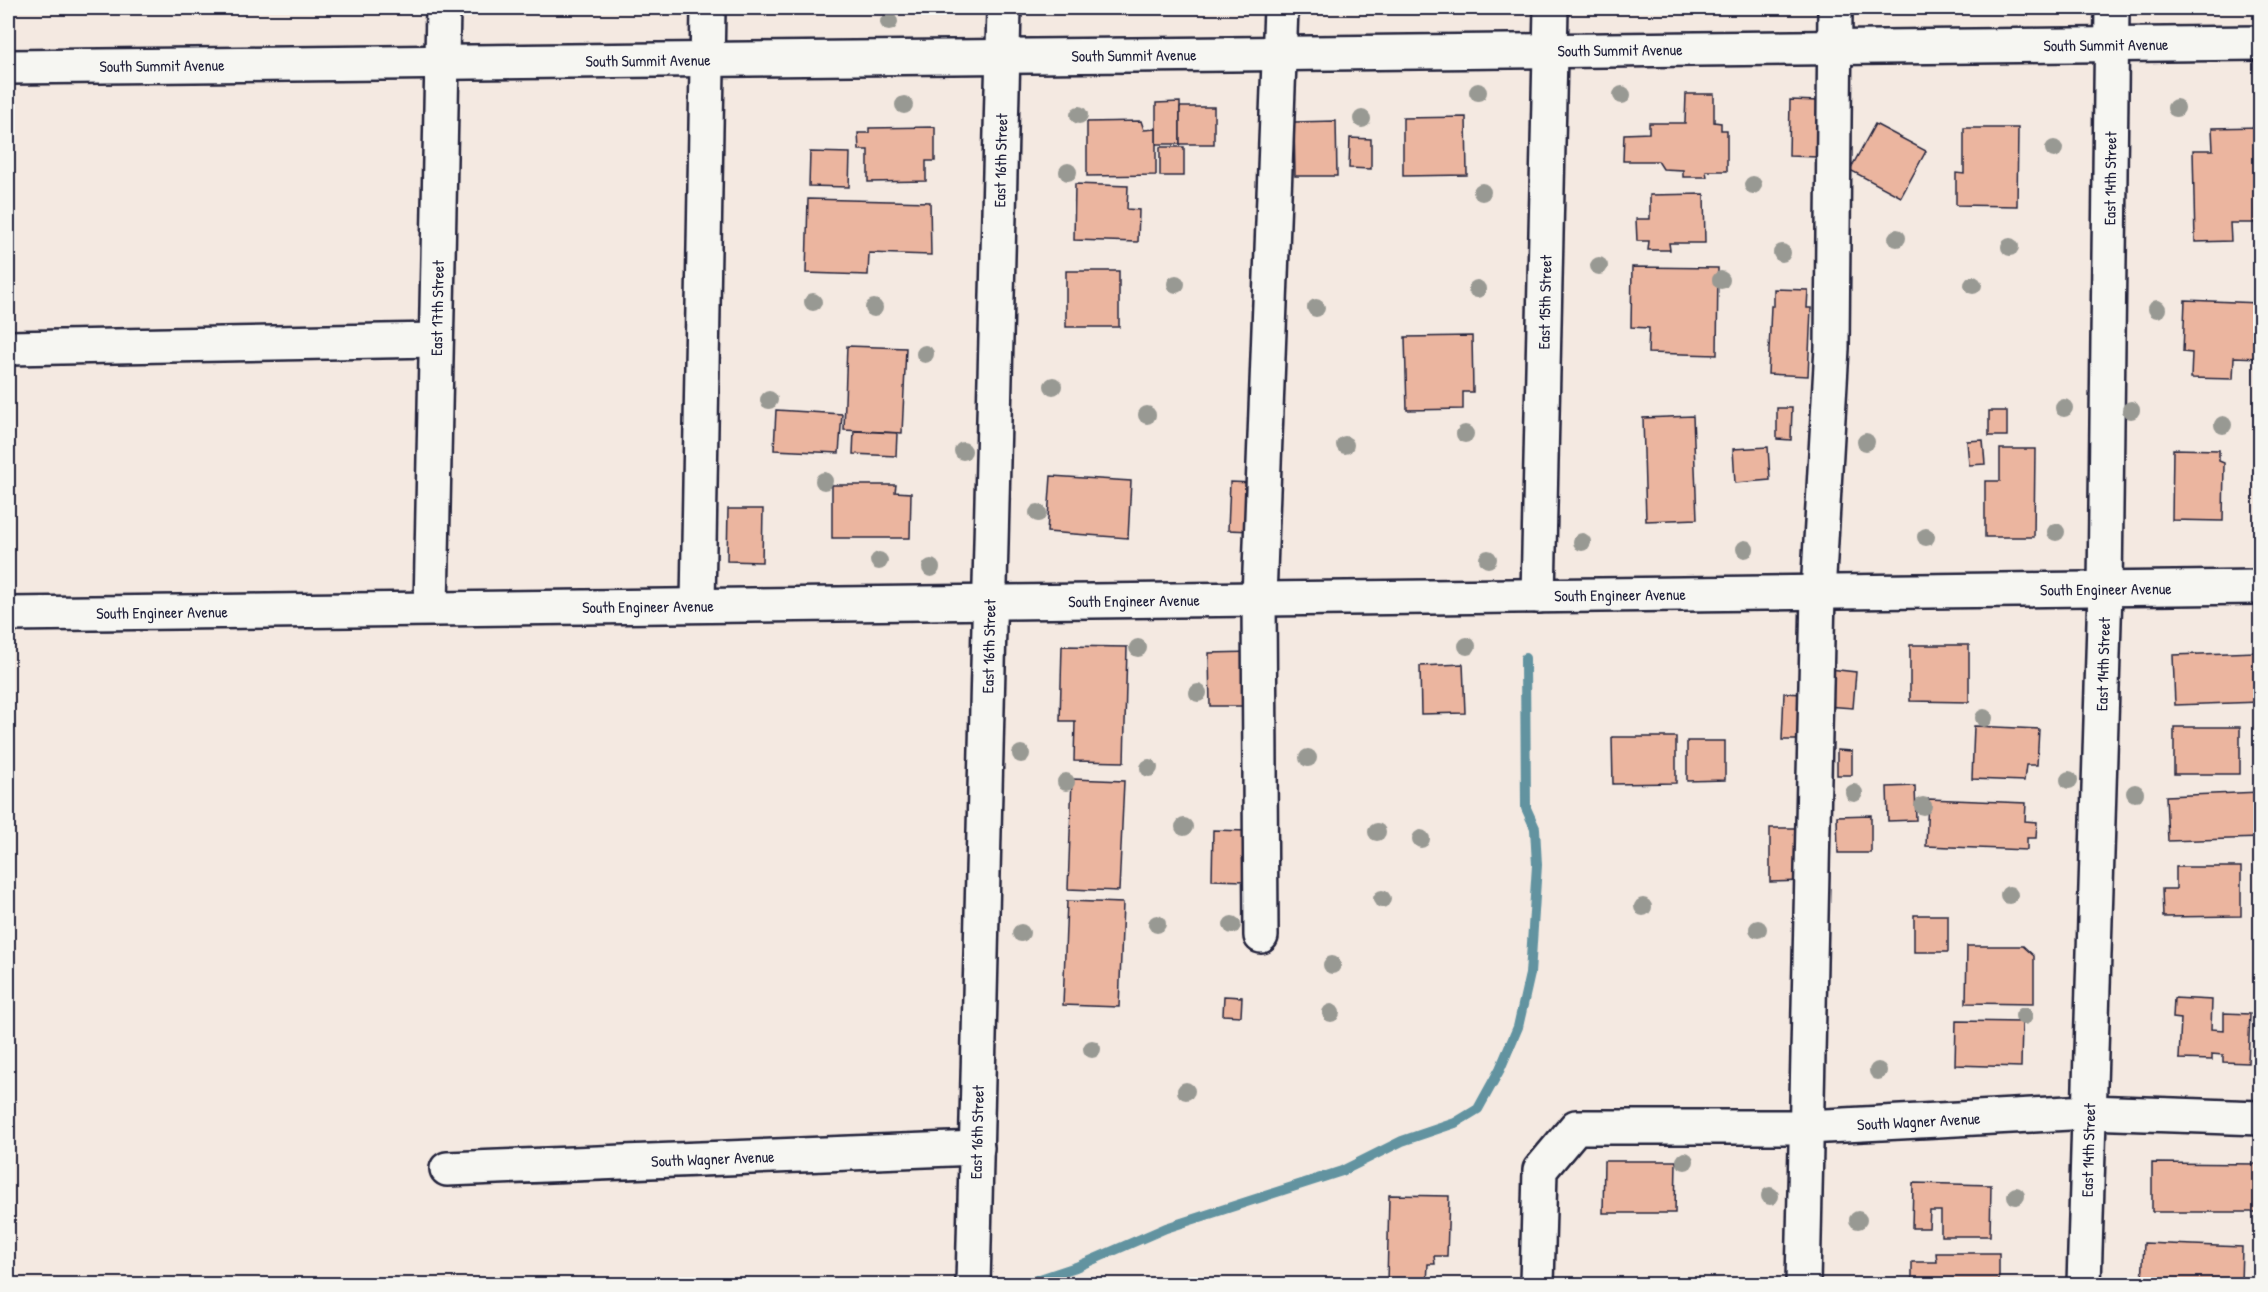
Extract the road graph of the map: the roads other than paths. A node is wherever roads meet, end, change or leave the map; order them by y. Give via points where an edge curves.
1 (443, 8) edge
2 (708, 8) edge
3 (1004, 8) edge
4 (1281, 8) edge
5 (1551, 8) edge
6 (1835, 8) edge
7 (2112, 8) edge
8 (2260, 43) edge
9 (2111, 45) junction
10 (1835, 47) junction
11 (1550, 51) junction
12 (1281, 54) junction
13 (1003, 57) junction
14 (706, 60) junction
15 (442, 63) junction
16 (8, 68) edge
17 (436, 340) junction
18 (8, 348) edge
19 (2260, 587) edge
20 (2105, 589) junction
21 (1818, 593) junction
22 (1538, 596) junction
23 (1259, 598) junction
24 (990, 602) junction
25 (698, 605) junction
26 (431, 608) junction
27 (8, 614) edge
28 (1261, 936) dead end
29 (2088, 1112) junction
30 (2260, 1118) edge
31 (1807, 1127) junction
32 (977, 1148) junction
33 (447, 1169) dead end
34 (973, 1284) edge
35 (1537, 1284) edge
36 (1803, 1284) edge
37 (2084, 1284) edge

1 - 15 street, East 17th Street
2 - 14 street
3 - 13 street, East 16th Street
4 - 12 street
5 - 11 street, East 15th Street
6 - 10 street
7 - 9 street, East 14th Street
8 - 9 street, South Summit Avenue
9 - 10 street, South Summit Avenue
9 - 20 street, East 14th Street
10 - 11 street, South Summit Avenue
10 - 21 street via 1832,348
11 - 12 street, South Summit Avenue
11 - 22 street, East 15th Street
12 - 13 street, South Summit Avenue
12 - 23 street
13 - 14 street, South Summit Avenue
13 - 24 street, East 16th Street
14 - 15 street, South Summit Avenue
14 - 25 street
15 - 16 street, South Summit Avenue
15 - 17 street, East 17th Street
17 - 18 street
17 - 26 street, East 17th Street
19 - 20 street, South Engineer Avenue
20 - 21 street, South Engineer Avenue
20 - 29 street, East 14th Street
21 - 22 street, South Engineer Avenue
21 - 31 street
22 - 23 street, South Engineer Avenue
23 - 24 street, South Engineer Avenue
23 - 28 street
24 - 25 street, South Engineer Avenue
24 - 32 street, East 16th Street
25 - 26 street, South Engineer Avenue
26 - 27 street, South Engineer Avenue
29 - 30 street, South Wagner Avenue
29 - 31 street, South Wagner Avenue
29 - 37 street, East 14th Street
31 - 35 street, South Wagner Avenue via 1576,1127 1540,1170
31 - 36 street
32 - 33 street, South Wagner Avenue
32 - 34 street, East 16th Street

